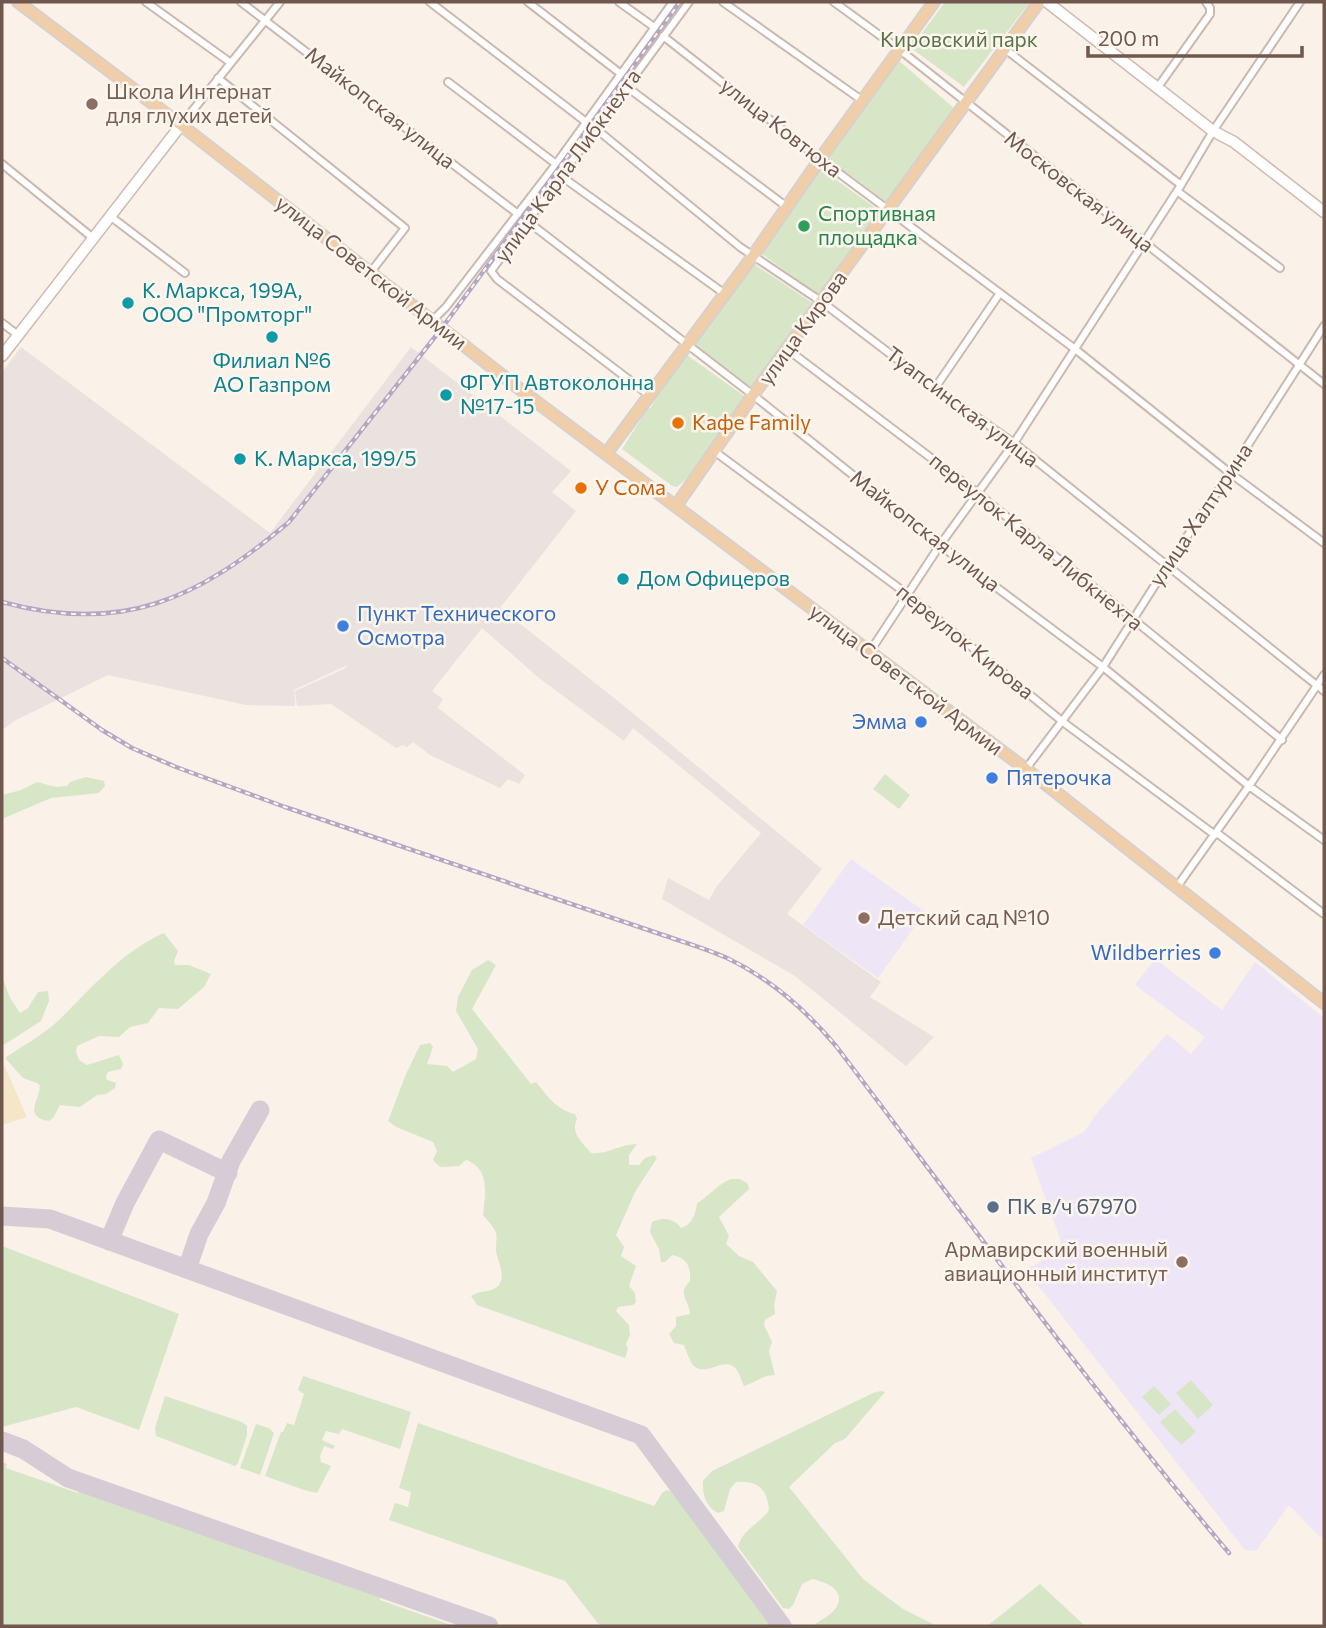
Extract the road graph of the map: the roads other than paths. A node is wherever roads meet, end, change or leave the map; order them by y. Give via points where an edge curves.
1 (18, 2) edge
2 (146, 2) edge
3 (241, 2) edge
4 (280, 2) edge
5 (430, 2) edge
6 (528, 2) edge
7 (619, 2) edge
8 (673, 2) edge
9 (689, 2) edge
10 (723, 2) edge
11 (834, 2) edge
12 (934, 2) edge
13 (1040, 2) edge
14 (1047, 2) edge
15 (1300, 2) edge
16 (1208, 5) edge
17 (266, 20) junction
18 (654, 27) junction
19 (663, 36) junction
20 (1005, 49) junction
21 (900, 50) junction
22 (231, 63) junction
23 (621, 74) junction
24 (218, 78) junction
25 (448, 82) dead end
26 (626, 87) junction
27 (1158, 87) junction
28 (863, 101) junction
29 (965, 103) junction
30 (586, 122) junction
31 (181, 125) junction
32 (595, 128) junction
33 (1213, 131) junction
34 (820, 159) junction
35 (2, 164) edge
36 (556, 164) junction
37 (561, 176) junction
38 (1179, 188) junction
39 (787, 207) junction
40 (890, 210) junction
41 (1324, 212) edge
42 (518, 214) junction
43 (110, 216) junction
44 (527, 221) junction
45 (93, 238) junction
46 (1144, 242) junction
47 (753, 256) junction
48 (1280, 268) dead end
49 (185, 273) dead end
50 (370, 273) junction
51 (1000, 293) junction
52 (725, 294) junction
53 (822, 302) junction
54 (432, 321) junction
55 (2, 323) edge
56 (1324, 326) edge
57 (18, 335) junction
58 (687, 345) junction
59 (787, 349) junction
60 (1075, 349) junction
61 (2, 356) edge
62 (1300, 365) junction
63 (1324, 384) edge
64 (935, 388) junction
65 (649, 394) junction
66 (753, 395) junction
67 (1014, 443) junction
68 (714, 452) junction
69 (606, 454) junction
70 (1230, 473) junction
71 (976, 492) junction
72 (676, 506) junction
73 (1324, 543) edge
74 (940, 545) junction
75 (1167, 566) junction
76 (907, 594) junction
77 (1133, 620) junction
78 (869, 653) junction
79 (1103, 667) junction
80 (1324, 675) edge
81 (1317, 685) junction
82 (1324, 691) edge
83 (1063, 722) junction
84 (1282, 740) junction
85 (1026, 770) junction
86 (1250, 786) junction
87 (1216, 834) junction
88 (1324, 841) edge
89 (1176, 888) junction
90 (1324, 914) edge
91 (1324, 1003) edge

1 - 31 main road, улица Советской Армии
2 - 22 street
3 - 17 street, Майкопская улица
4 - 17 street
5 - 30 street
6 - 23 street
7 - 18 street
8 - 18 street, улица Карла Либкнехта
9 - 19 street, улица Карла Либкнехта
10 - 28 street
11 - 21 street, Московская улица
12 - 21 main road
13 - 20 main road, улица Кирова
14 - 27 main road
15 - 33 street
16 - 27 street via 1210,14
17 - 22 street
17 - 42 street, Майкопская улица
18 - 23 street, улица Карла Либкнехта
19 - 26 street, улица Карла Либкнехта
19 - 34 street, улица Ковтюха
20 - 29 main road, улица Кирова
20 - 38 street
21 - 28 main road
21 - 29 street, Московская улица
22 - 24 street
23 - 30 street, улица Карла Либкнехта
24 - 31 street
24 - 50 street via 405,228
25 - 36 street, улица Карла Либкнехта
26 - 32 street, улица Карла Либкнехта
26 - 39 street
27 - 33 main road
28 - 34 main road
29 - 40 main road, улица Кирова
29 - 46 street, Московская улица
30 - 36 street, улица Карла Либкнехта
31 - 43 main road
31 - 50 main road, улица Советской Армии
32 - 37 street, улица Карла Либкнехта
32 - 47 street, Туапсинская улица
33 - 38 street
33 - 41 main road
34 - 39 main road
34 - 40 street, улица Ковтюха
35 - 45 street
36 - 42 street, улица Карла Либкнехта
37 - 44 street, улица Карла Либкнехта
37 - 52 street
38 - 46 street
38 - 48 street
39 - 47 main road
40 - 51 street, улица Ковтюха
40 - 53 main road, улица Кирова
42 - 54 street, улица Карла Либкнехта
43 - 45 main road
43 - 49 street
44 - 58 street, Майкопская улица
44 - 65 street, улица Карла Либкнехта via 491,271
45 - 57 main road
46 - 60 street
46 - 62 street, Московская улица
47 - 52 main road
47 - 53 street, Туапсинская улица
50 - 54 main road, улица Советской Армии
51 - 60 street, улица Ковтюха
51 - 64 street
52 - 58 main road
53 - 59 main road, улица Кирова
53 - 64 street, Туапсинская улица
54 - 69 main road, улица Советской Армии
55 - 57 street
56 - 62 street, улица Халтурина
57 - 61 main road
58 - 65 main road
58 - 66 street, Майкопская улица
59 - 66 main road, улица Кирова
59 - 71 street, переулок Карла Либкнехта
60 - 67 street
60 - 70 street, улица Ковтюха
62 - 63 street, Московская улица
62 - 70 street, улица Халтурина
64 - 67 street, Туапсинская улица
65 - 69 main road
66 - 68 main road, улица Кирова
66 - 74 street, Майкопская улица
67 - 71 street
67 - 75 street, Туапсинская улица
68 - 72 main road, улица Кирова
68 - 76 street, переулок Кирова
69 - 72 main road, улица Советской Армии
70 - 73 street, улица Ковтюха
70 - 75 street, улица Халтурина
71 - 74 street
71 - 77 street, переулок Карла Либкнехта
72 - 78 main road, улица Советской Армии
74 - 76 street
74 - 79 street, Майкопская улица
75 - 77 street, улица Халтурина
75 - 81 street, Туапсинская улица
76 - 78 street
76 - 83 street, переулок Кирова
77 - 79 street, улица Халтурина
77 - 84 street, переулок Карла Либкнехта
78 - 85 main road, улица Советской Армии
79 - 83 street, улица Халтурина
79 - 86 street, Майкопская улица
80 - 81 street
81 - 82 street, Туапсинская улица
81 - 84 street
83 - 85 street, улица Халтурина
83 - 87 street, переулок Кирова
84 - 86 street
85 - 89 main road, улица Советской Армии
86 - 87 street
86 - 88 street, Майкопская улица
87 - 89 street
87 - 90 street, переулок Кирова
89 - 91 main road, улица Советской Армии

